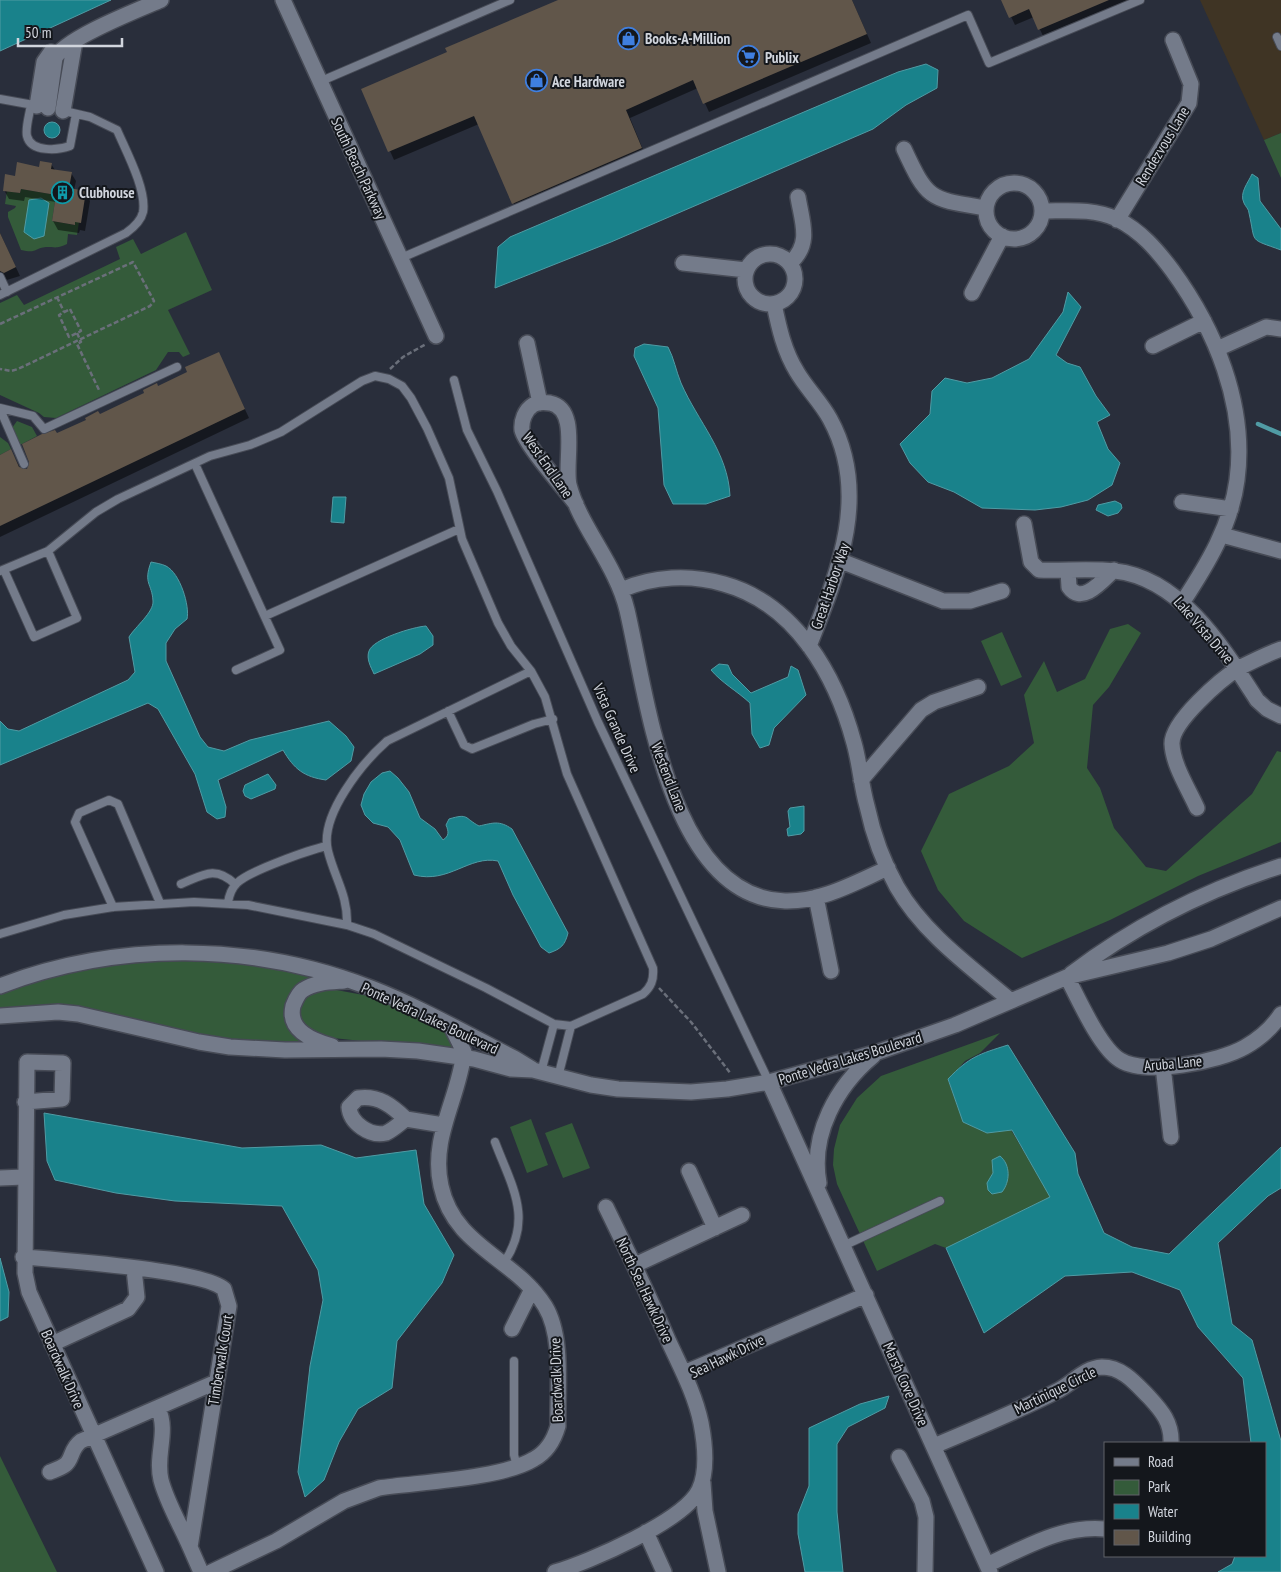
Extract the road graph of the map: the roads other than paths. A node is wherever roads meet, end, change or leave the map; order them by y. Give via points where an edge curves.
1 (161, 0) edge
2 (282, 0) edge
3 (510, 0) edge
4 (1140, 0) edge
5 (1277, 37) dead end
6 (1173, 40) dead end
7 (75, 41) junction
8 (1281, 46) edge
9 (319, 82) junction
10 (0, 100) edge
11 (51, 108) junction
12 (904, 149) dead end
13 (798, 197) dead end
14 (986, 208) junction
15 (1042, 211) junction
16 (1118, 220) junction
17 (1002, 236) junction
18 (401, 258) junction
19 (683, 263) dead end
20 (790, 263) junction
21 (746, 270) junction
22 (0, 277) edge
23 (3, 293) edge
24 (972, 293) dead end
25 (774, 304) junction
26 (1204, 321) junction
27 (1281, 328) edge
28 (431, 340) road end
29 (527, 343) dead end
30 (1153, 346) dead end
31 (1217, 349) junction
32 (177, 367) dead end
33 (454, 380) dead end
34 (540, 403) junction
35 (0, 408) edge
36 (24, 464) dead end
37 (194, 464) junction
38 (1182, 502) dead end
39 (576, 504) junction
40 (1230, 509) junction
41 (1024, 524) dead end
42 (459, 529) junction
43 (1222, 535) junction
44 (48, 551) junction
45 (1281, 551) edge
46 (841, 561) junction
47 (1114, 570) junction
48 (2, 571) edge
49 (1068, 571) junction
50 (621, 590) junction
51 (1002, 591) dead end
52 (1182, 604) junction
53 (265, 616) junction
54 (809, 646) junction
55 (1281, 649) edge
56 (236, 670) dead end
57 (1237, 670) junction
58 (531, 671) junction
59 (978, 687) dead end
60 (448, 711) junction
61 (1281, 716) edge
62 (552, 719) junction
63 (861, 780) junction
64 (1197, 808) dead end
65 (327, 846) junction
66 (1281, 866) edge
67 (888, 868) junction
68 (181, 884) dead end
69 (235, 884) junction
70 (816, 897) junction
71 (160, 903) junction
72 (228, 903) junction
73 (113, 907) junction
74 (1281, 908) edge
75 (347, 925) junction
76 (0, 934) edge
77 (831, 971) dead end
78 (1067, 977) junction
79 (351, 981) junction
80 (0, 986) edge
81 (1011, 1001) junction
82 (1281, 1014) edge
83 (0, 1016) edge
84 (554, 1024) junction
85 (450, 1026) junction
86 (571, 1026) junction
87 (343, 1049) junction
88 (878, 1052) junction
89 (463, 1058) junction
90 (1163, 1066) junction
91 (537, 1071) junction
92 (558, 1077) junction
93 (769, 1082) junction
94 (25, 1102) dead end
95 (406, 1119) dead end
96 (443, 1125) junction
97 (1171, 1137) dead end
98 (495, 1142) dead end
99 (689, 1171) dead end
100 (24, 1177) junction
101 (0, 1178) edge
102 (822, 1197) junction
103 (940, 1201) dead end
104 (606, 1208) dead end
105 (742, 1215) dead end
106 (715, 1228) junction
107 (844, 1246) junction
108 (23, 1257) junction
109 (503, 1264) junction
110 (635, 1265) junction
111 (134, 1269) junction
112 (532, 1289) junction
113 (866, 1295) junction
114 (512, 1329) dead end
115 (52, 1344) junction
116 (514, 1361) dead end
117 (684, 1373) junction
118 (216, 1382) junction
119 (158, 1408) junction
120 (93, 1435) junction
121 (1172, 1442) edge
122 (934, 1446) junction
123 (899, 1457) dead end
124 (517, 1466) junction
125 (50, 1472) dead end
126 (703, 1478) junction
127 (1104, 1529) edge
128 (646, 1532) junction
129 (190, 1548) junction
130 (989, 1568) edge
131 (156, 1572) edge
132 (201, 1572) edge
133 (211, 1572) edge
134 (555, 1572) edge
135 (664, 1572) edge
136 (718, 1572) edge
137 (925, 1572) edge

1 - 7 street
2 - 9 street, South Beach Parkway
3 - 9 lane
4 - 18 lane via 989,63 968,15
5 - 8 lane
6 - 16 street, Rendezvous Lane via 1190,80 1192,94
7 - 11 street
7 - 11 street via 50,52 44,62
9 - 18 street, South Beach Parkway
10 - 11 lane
11 - 11 lane via 26,136 31,144 44,148 70,146
11 - 23 lane via 90,117 117,130 143,197 143,214 126,233
12 - 14 street via 919,181 934,197
13 - 20 street via 804,239 798,255
14 - 15 street via 991,194 998,187 1018,183 1036,193
14 - 17 street via 988,223
15 - 16 street via 1084,211
15 - 17 street via 1040,222 1028,236 1017,239
16 - 26 street via 1156,248 1188,291
17 - 24 street
18 - 28 street, South Beach Parkway
19 - 21 street
20 - 21 street via 774,254 764,254
20 - 25 street via 796,279 794,288 782,301
21 - 25 street via 746,288 751,296
22 - 23 lane
25 - 46 street, Great Harbor Way via 788,356 830,417 847,462 850,508
26 - 30 street
26 - 31 street
27 - 31 street via 1266,327
29 - 34 street
31 - 40 street via 1232,394 1237,424 1237,480
32 - 35 lane via 44,429 33,416
33 - 93 lane, Vista Grande Drive via 467,430 602,731
34 - 39 street via 554,404 567,417 567,467
34 - 39 street, West End Lane via 527,411 522,420 525,437
35 - 36 lane
37 - 42 lane via 281,432 375,376 402,386 415,406 449,478
37 - 44 lane via 96,512
37 - 53 lane
38 - 40 street
39 - 50 street, Westend Lane
40 - 43 street
41 - 49 street, Lake Vista Drive via 1031,562 1039,570
42 - 53 lane
42 - 58 lane via 498,623
43 - 45 street
43 - 52 street
44 - 48 lane
44 - 48 lane via 77,618 34,637
46 - 51 street via 943,601 970,601
46 - 54 street, Great Harbor Way
47 - 49 street, Lake Vista Drive
47 - 49 street via 1083,594 1069,587
47 - 52 street, Lake Vista Drive via 1152,581
50 - 54 street via 652,580 674,578 694,578 732,586 768,604 794,627
50 - 70 street, Westend Lane via 657,749 702,852 721,874 749,892 784,901
52 - 57 street, Lake Vista Drive via 1212,635
53 - 56 lane via 280,650
54 - 63 street, Great Harbor Way via 833,684 846,716
55 - 57 street
57 - 61 street, Lake Vista Drive via 1257,700
57 - 64 street via 1190,711 1173,735 1177,762
58 - 60 lane
58 - 62 lane
59 - 63 street via 934,702 921,710
60 - 62 lane via 464,745 472,749
60 - 65 lane via 395,736 376,751 335,806 329,818
62 - 86 lane via 567,774 653,968 653,981 643,994
63 - 67 street, Great Harbor Way via 875,836
65 - 69 lane via 299,854
65 - 75 lane via 346,899
66 - 78 street, Ponte Vedra Lakes Boulevard via 1204,894 1162,916
67 - 70 street, Westend Lane
67 - 81 street, Great Harbor Way via 914,912 934,934
68 - 69 lane via 218,873
69 - 72 lane via 229,893
70 - 77 street
71 - 72 lane
71 - 73 lane
71 - 73 lane via 118,804 108,800 79,813 75,822
72 - 75 lane
73 - 76 lane via 64,915
74 - 78 street, Ponte Vedra Lakes Boulevard via 1211,939 1168,953
75 - 84 lane via 421,956
78 - 81 street, Ponte Vedra Lakes Boulevard
78 - 90 street, Aruba Lane via 1111,1053 1133,1066
79 - 80 street, Ponte Vedra Lakes Boulevard via 283,962 236,955 186,953 89,961
79 - 85 street, Ponte Vedra Lakes Boulevard via 400,1000
79 - 87 street via 311,986 301,991 292,1009 299,1030 308,1038
81 - 88 street, Ponte Vedra Lakes Boulevard
82 - 90 street, Aruba Lane via 1264,1034 1244,1048 1224,1056
83 - 87 street, Ponte Vedra Lakes Boulevard via 72,1014 230,1047
84 - 86 lane
84 - 91 lane
85 - 89 street via 462,1046
85 - 91 street, Ponte Vedra Lakes Boulevard
86 - 92 lane
87 - 89 street, Ponte Vedra Lakes Boulevard via 418,1051
88 - 93 street, Ponte Vedra Lakes Boulevard
88 - 102 street, Marsh Cove Drive via 847,1083 826,1119 817,1158
89 - 91 street, Ponte Vedra Lakes Boulevard
89 - 96 street, Boardwalk Drive
90 - 97 street
91 - 92 street, Ponte Vedra Lakes Boulevard
92 - 93 street, Ponte Vedra Lakes Boulevard via 609,1088 655,1092 691,1092
93 - 102 street, Marsh Cove Drive
94 - 100 street, Boardwalk Drive
95 - 96 street
96 - 109 street, Boardwalk Drive via 438,1169 445,1202 468,1236
98 - 109 lane via 515,1196 520,1222 516,1240
99 - 106 street
100 - 101 street
100 - 108 street, Boardwalk Drive
102 - 107 street, Marsh Cove Drive
103 - 107 lane
104 - 110 street, North Sea Hawk Drive
105 - 106 street
106 - 110 street
107 - 113 street, Marsh Cove Drive
108 - 111 street, Timberwalk Court
108 - 115 street, Boardwalk Drive via 29,1292
109 - 112 street, Boardwalk Drive
110 - 117 street, North Sea Hawk Drive
111 - 115 street via 137,1297 128,1310
111 - 118 street, Timberwalk Court via 213,1282 224,1289 229,1306
112 - 114 street
112 - 124 street, Boardwalk Drive via 546,1307 557,1344 558,1426 549,1447 534,1459
113 - 117 street, Sea Hawk Drive
113 - 122 street, Marsh Cove Drive
115 - 120 street, Boardwalk Drive
116 - 124 lane via 514,1455
117 - 126 street, Sea Hawk Drive via 701,1423
118 - 119 street
118 - 129 street, Timberwalk Court
119 - 120 street
119 - 129 street via 164,1428 159,1467 161,1480
120 - 125 street via 74,1446 65,1465
120 - 131 street, Boardwalk Drive
121 - 122 street, Martinique Circle via 1168,1421 1161,1410 1128,1377 1102,1367 1091,1369 1061,1389
122 - 130 street, Marsh Cove Drive
123 - 137 street via 922,1501 926,1518
124 - 133 street, Boardwalk Drive via 361,1493 276,1541
126 - 128 street, Sea Hawk Drive via 690,1504
126 - 136 street via 705,1510
127 - 130 street via 1059,1532
128 - 134 street, Sea Hawk Drive
128 - 135 street
129 - 132 street

